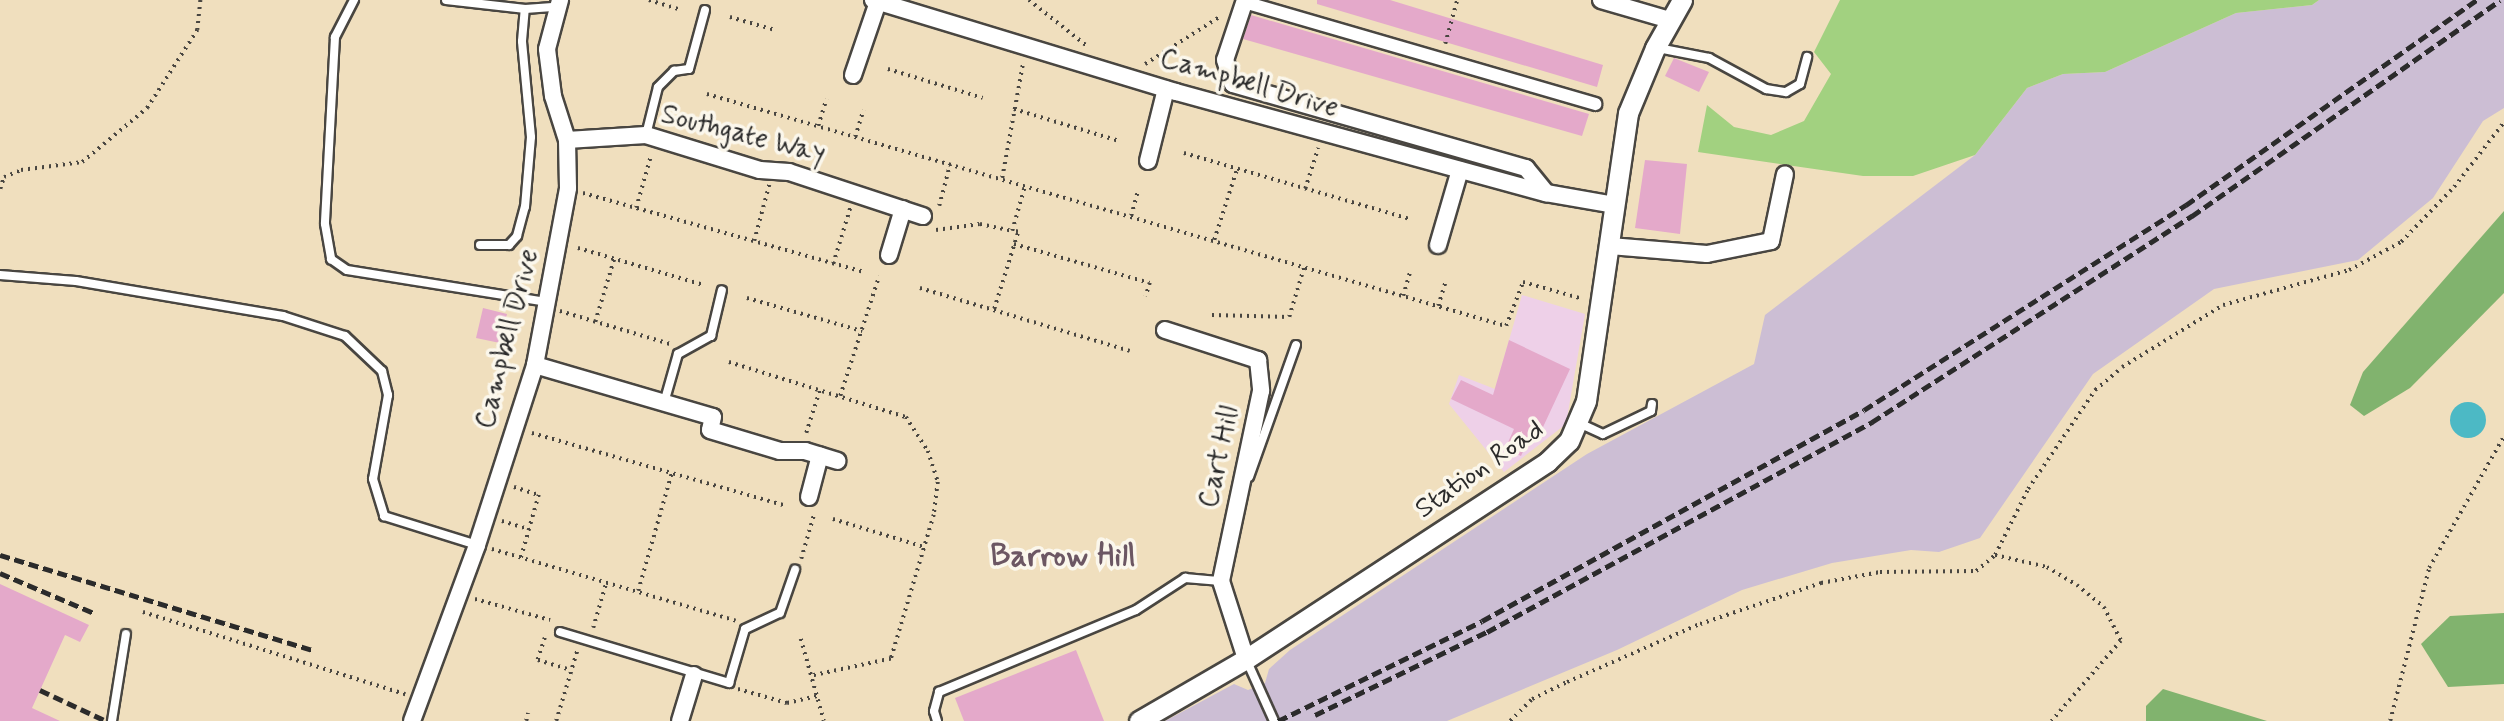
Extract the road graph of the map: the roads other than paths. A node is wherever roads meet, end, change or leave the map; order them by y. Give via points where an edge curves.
1 (354, 0) edge
2 (446, 0) edge
3 (1601, 0) edge
4 (1682, 0) edge
5 (876, 1) edge
6 (1244, 1) edge
7 (558, 3) edge
8 (525, 9) junction
9 (705, 10) dead end
10 (1670, 20) junction
11 (1655, 48) junction
12 (1807, 57) dead end
13 (853, 75) dead end
14 (1166, 89) junction
15 (1596, 104) dead end
16 (567, 140) junction
17 (649, 142) junction
18 (1147, 161) dead end
19 (1460, 170) junction
20 (1785, 174) dead end
21 (1546, 193) junction
22 (1614, 205) junction
23 (903, 209) junction
24 (923, 216) dead end
25 (480, 244) dead end
26 (1438, 245) dead end
27 (1610, 246) junction
28 (889, 255) dead end
29 (0, 275) edge
30 (722, 290) dead end
31 (547, 302) junction
32 (1165, 330) dead end
33 (1296, 345) dead end
34 (535, 365) junction
35 (664, 403) junction
36 (1652, 404) dead end
37 (1579, 423) junction
38 (820, 455) junction
39 (838, 461) dead end
40 (809, 497) dead end
41 (1233, 526) junction
42 (477, 545) junction
43 (797, 566) road end
44 (1221, 581) junction
45 (560, 632) dead end
46 (126, 634) dead end
47 (1246, 659) junction
48 (694, 675) junction
49 (112, 721) edge
50 (412, 721) edge
51 (680, 721) edge
52 (937, 721) edge
53 (1139, 721) edge
54 (1274, 721) edge

1 - 31 lane via 335,37 324,224 331,259 346,270
2 - 8 lane
3 - 10 street
4 - 10 street, Station Road
5 - 13 street
5 - 14 street, Campbell Drive
6 - 15 street
6 - 21 street via 1225,60 1233,84 1525,168
7 - 8 lane
7 - 16 street, Campbell Drive via 547,49 553,96
8 - 25 lane via 522,41 531,136 525,207 517,236 509,245
9 - 17 lane via 689,69 674,71 658,87
10 - 11 street, Station Road
11 - 12 lane via 1709,58 1766,89 1786,92 1800,84
11 - 22 street, Station Road via 1628,113
14 - 18 street
14 - 19 street, Campbell Drive
16 - 17 street, Southgate Way
16 - 31 street, Campbell Drive via 568,188
17 - 23 street, Southgate Way via 760,170 789,172
19 - 21 street, Campbell Drive
19 - 26 street
20 - 27 street via 1771,241 1707,254
21 - 22 street, Campbell Drive
22 - 27 street, Station Road
23 - 24 street, Southgate Way
23 - 28 street
27 - 37 street, Station Road
29 - 42 lane via 76,281 283,316 345,336 382,371 388,395 373,479 384,516
30 - 35 lane via 711,336 678,354
31 - 34 street, Campbell Drive
32 - 41 street, Cart Hill via 1258,359 1261,391
33 - 41 lane
34 - 35 street
34 - 42 street, Campbell Drive
35 - 38 street via 713,417 710,430 780,451
36 - 37 lane via 1651,411 1603,434
37 - 47 street, Station Road via 1569,441 1547,462
38 - 39 street
38 - 40 street
41 - 44 street, Cart Hill
42 - 50 street, Campbell Drive
43 - 48 lane via 780,613 745,629 729,683
44 - 47 street
44 - 52 lane via 1185,578 1136,610 939,692 934,711
45 - 48 lane
46 - 49 lane
47 - 53 street, Station Road
47 - 54 lane
48 - 51 street

